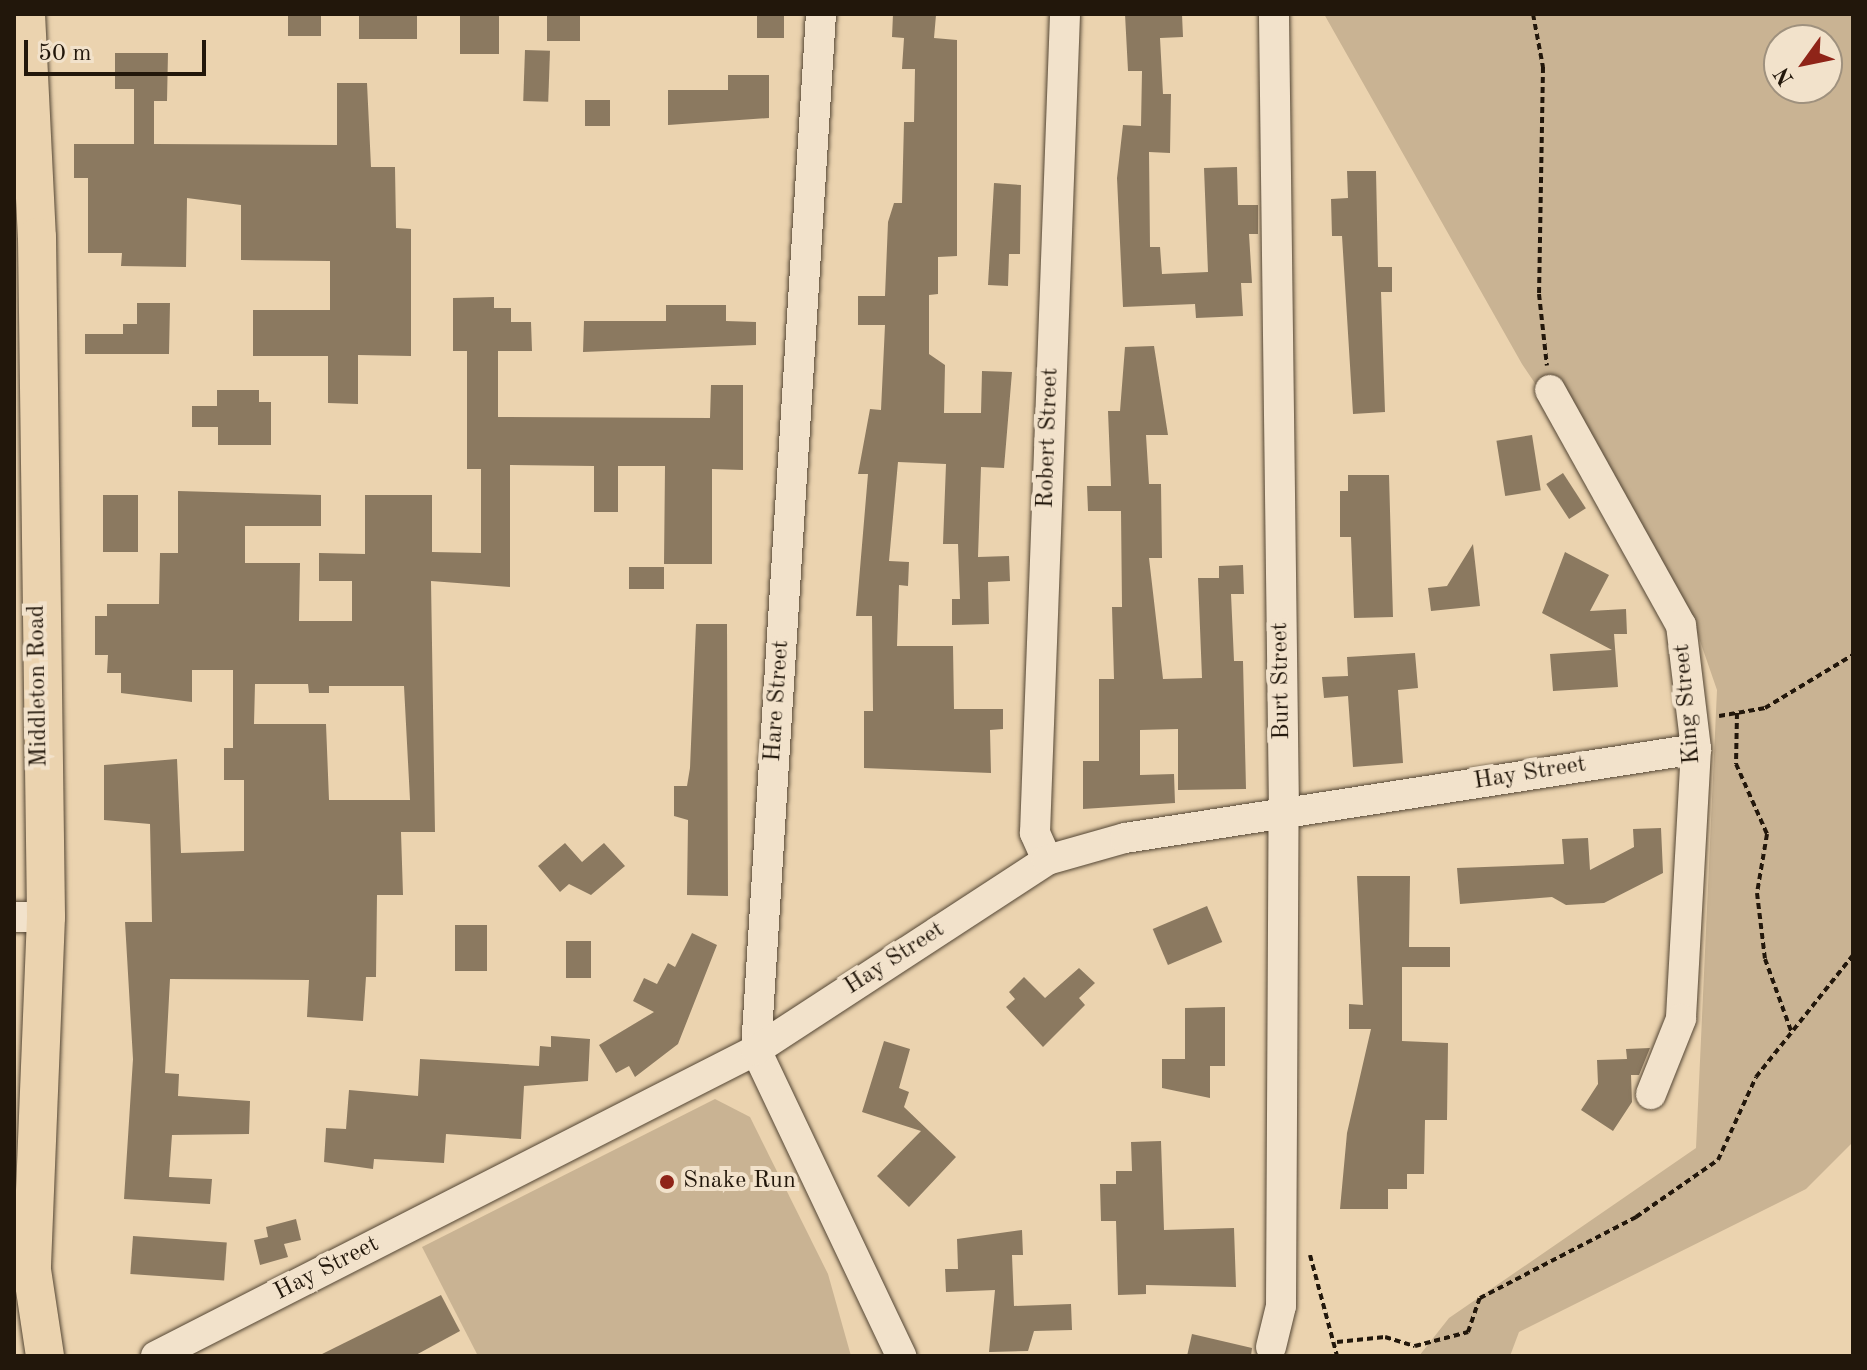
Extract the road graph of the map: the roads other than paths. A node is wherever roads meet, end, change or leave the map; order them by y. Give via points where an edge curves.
1 (26, 14) edge
2 (821, 14) edge
3 (1065, 14) edge
4 (1274, 14) edge
5 (26, 237) edge
6 (1550, 390) road end
7 (1695, 735) junction
8 (1284, 812) junction
9 (1047, 860) junction
10 (30, 917) edge
11 (756, 1050) junction
12 (1651, 1094) dead end
13 (1271, 1347) dead end
14 (45, 1356) edge
15 (156, 1356) edge
16 (901, 1356) edge

1 - 5 main road, Middleton Road
2 - 11 street, Hare Street
3 - 9 street, Robert Street via 1035,833
4 - 8 street, Burt Street
5 - 10 main road, Middleton Road
6 - 7 street, King Street via 1681,625
7 - 8 street, Hay Street
7 - 12 street, King Street via 1681,1019
8 - 9 street, Hay Street via 1125,838
8 - 13 street, Burt Street via 1281,1306
9 - 11 street, Hay Street
10 - 14 main road, Middleton Road via 32,1270
11 - 15 street, Hay Street
11 - 16 street, Hare Street

